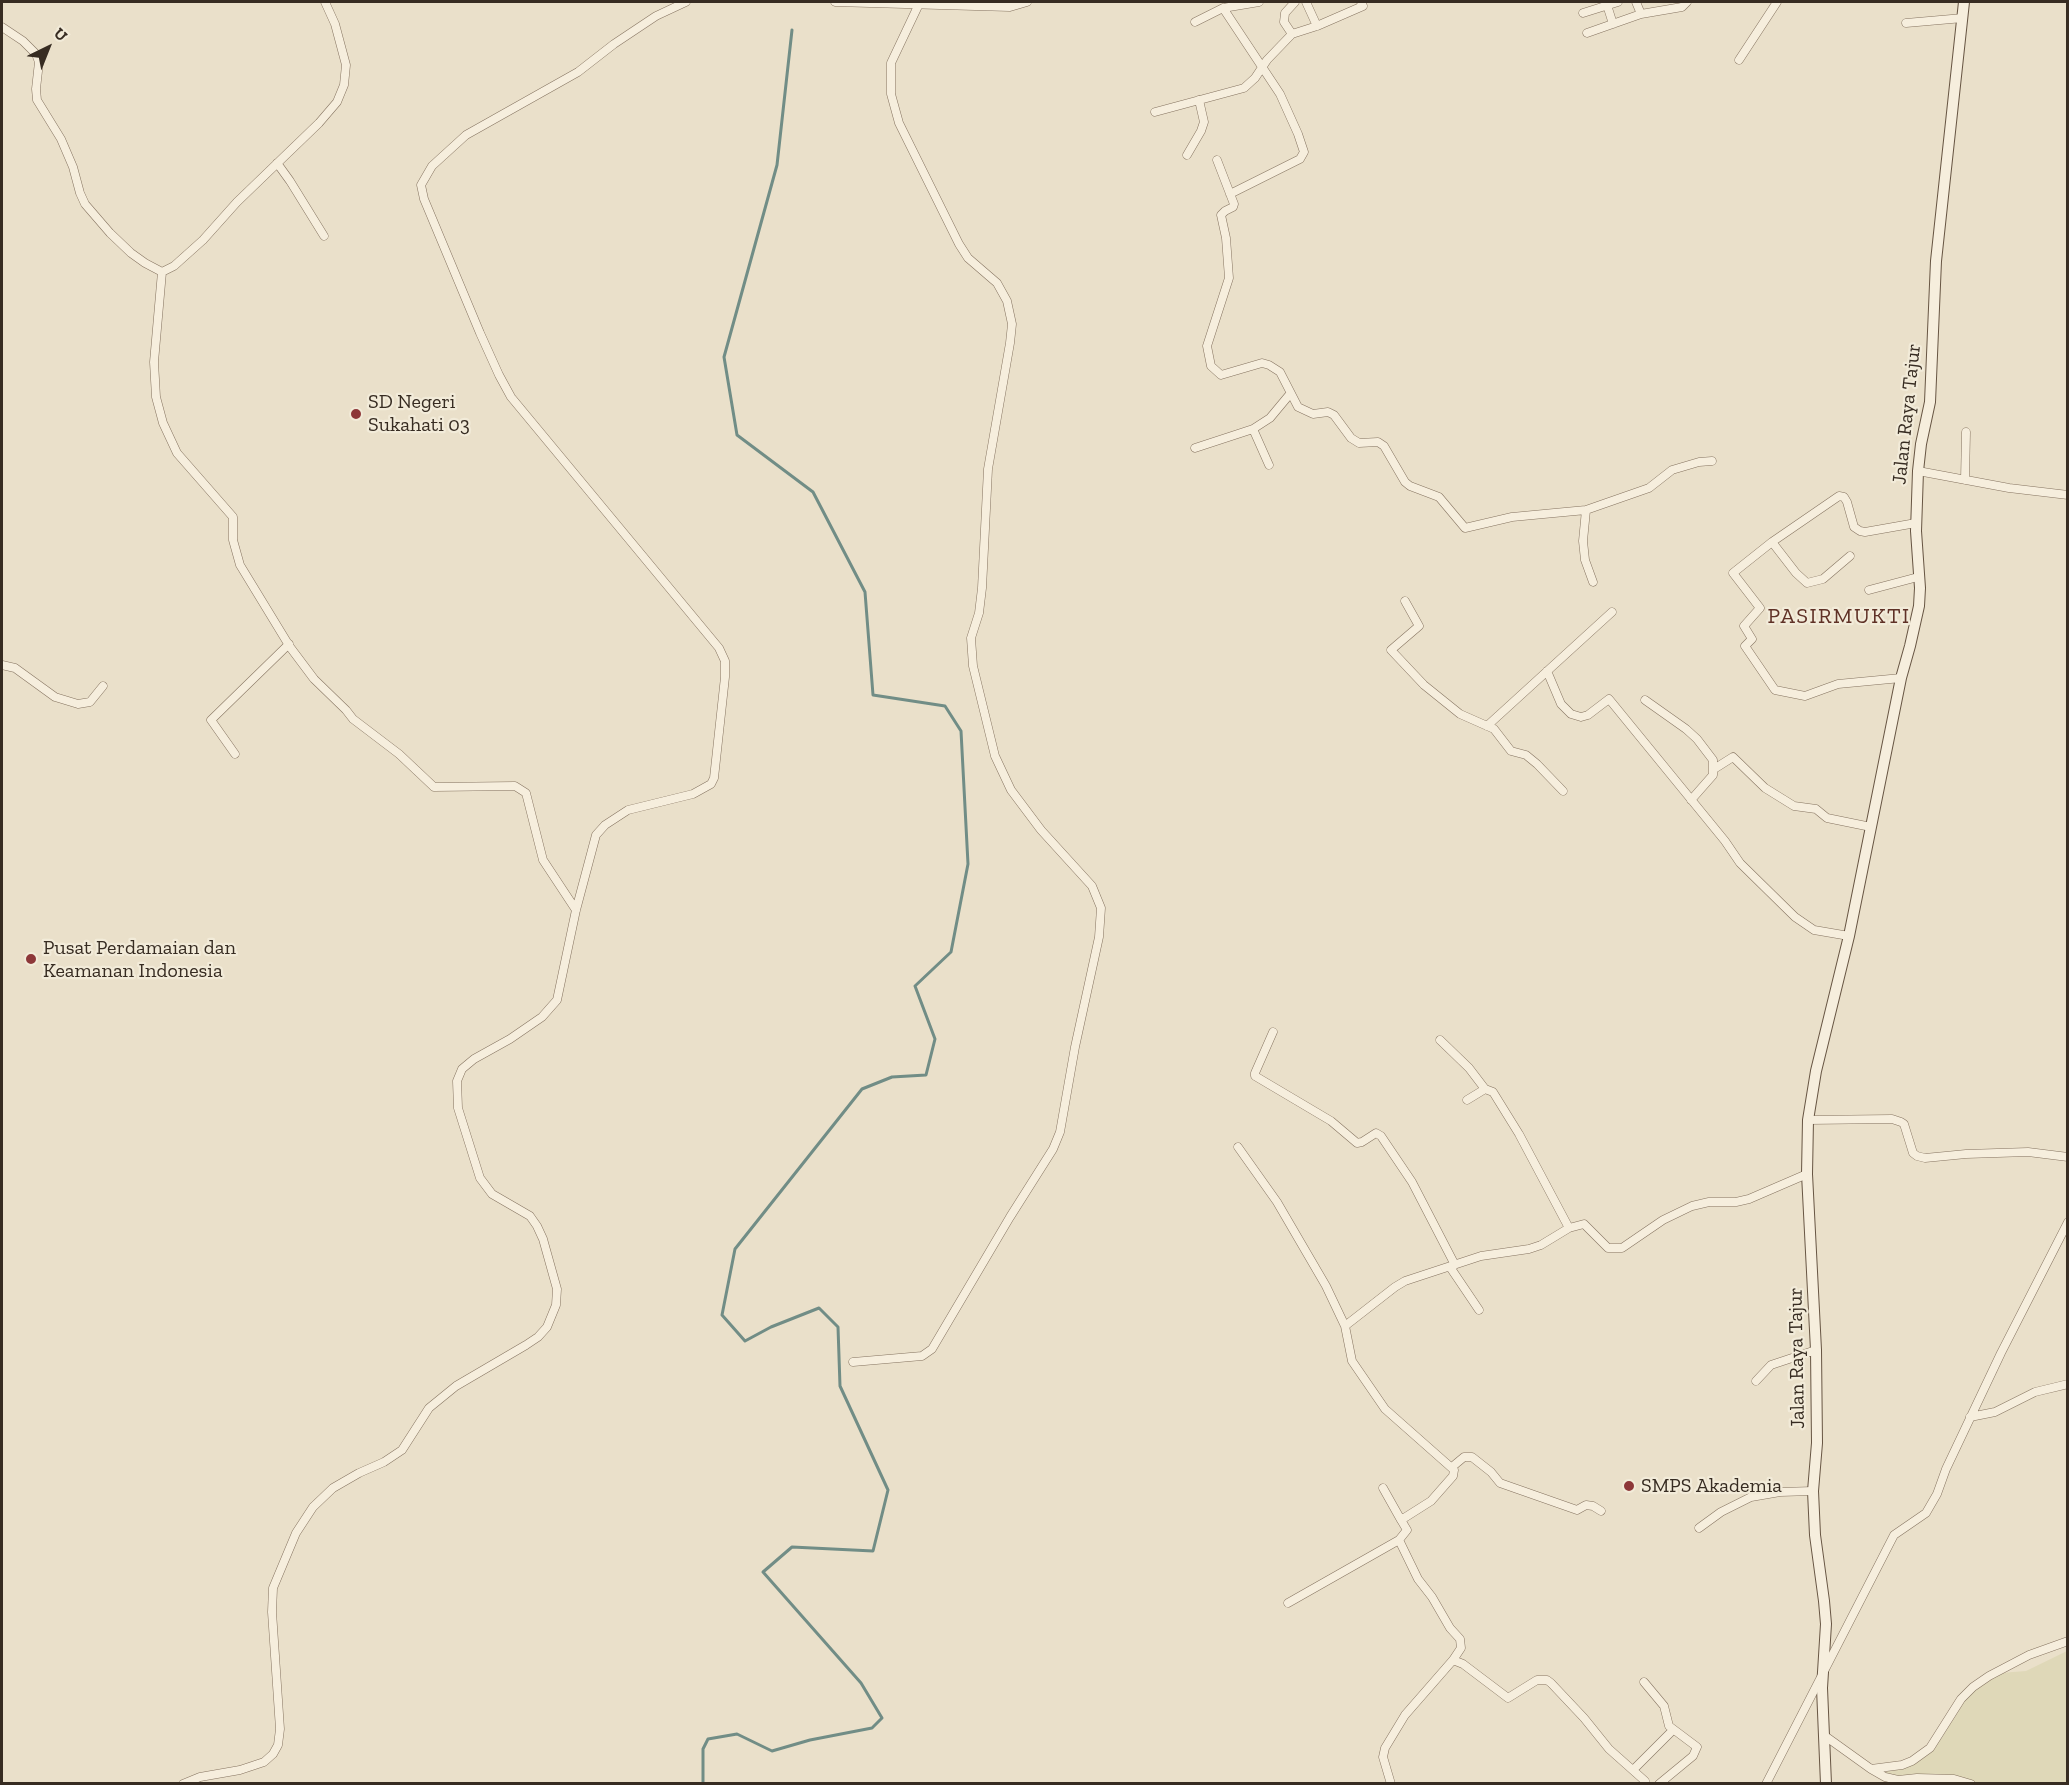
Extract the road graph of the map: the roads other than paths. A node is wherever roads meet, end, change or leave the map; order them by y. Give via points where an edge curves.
1 (326, 2) edge
2 (686, 2) edge
3 (837, 2) edge
4 (1027, 2) edge
5 (1250, 2) edge
6 (1259, 2) edge
7 (1295, 2) edge
8 (1306, 2) edge
9 (1618, 2) edge
10 (1636, 2) edge
11 (1687, 2) edge
12 (1777, 2) edge
13 (1964, 2) edge
14 (1364, 3) edge
15 (919, 4) junction
16 (1607, 5) junction
17 (1222, 8) junction
18 (1583, 13) dead end
19 (1641, 14) junction
20 (1963, 18) junction
21 (1195, 22) dead end
22 (1906, 23) dead end
23 (1613, 24) junction
24 (1317, 26) junction
25 (2, 27) edge
26 (1587, 33) dead end
27 (1293, 34) junction
28 (1739, 60) dead end
29 (1263, 65) junction
30 (1199, 100) junction
31 (1155, 112) dead end
32 (1187, 155) dead end
33 (1216, 160) dead end
34 (277, 164) junction
35 (1230, 194) junction
36 (324, 236) dead end
37 (162, 272) junction
38 (1290, 394) junction
39 (1253, 429) junction
40 (1966, 432) dead end
41 (1195, 448) dead end
42 (1712, 461) dead end
43 (1269, 465) dead end
44 (1918, 471) junction
45 (1965, 480) junction
46 (2067, 495) edge
47 (1586, 510) junction
48 (1916, 523) junction
49 (1772, 542) junction
50 (1850, 556) dead end
51 (1918, 577) junction
52 (1593, 582) dead end
53 (1869, 590) dead end
54 (1405, 601) dead end
55 (1612, 612) dead end
56 (289, 644) junction
57 (2, 665) edge
58 (1547, 671) junction
59 (1901, 678) junction
60 (103, 686) dead end
61 (1645, 700) dead end
62 (1487, 726) junction
63 (235, 754) dead end
64 (1714, 769) junction
65 (1563, 791) dead end
66 (1691, 800) junction
67 (1871, 827) junction
68 (576, 910) junction
69 (1849, 936) junction
70 (1273, 1032) dead end
71 (1440, 1041) dead end
72 (1485, 1089) junction
73 (1467, 1100) dead end
74 (1808, 1120) junction
75 (1238, 1147) dead end
76 (2067, 1156) edge
77 (1807, 1174) junction
78 (2067, 1222) edge
79 (1569, 1228) junction
80 (1452, 1266) junction
81 (1479, 1310) dead end
82 (1346, 1326) junction
83 (1816, 1350) junction
84 (853, 1362) dead end
85 (1756, 1381) dead end
86 (2067, 1383) edge
87 (1970, 1417) junction
88 (1452, 1467) junction
89 (1383, 1488) dead end
90 (1813, 1491) junction
91 (1601, 1511) dead end
92 (1401, 1520) junction
93 (1699, 1528) dead end
94 (1400, 1540) junction
95 (1288, 1603) dead end
96 (2067, 1641) edge
97 (1453, 1660) junction
98 (1823, 1674) junction
99 (1644, 1682) dead end
100 (1673, 1730) junction
101 (1825, 1736) junction
102 (1871, 1769) junction
103 (1633, 1770) junction
104 (1645, 1783) edge
105 (183, 1784) edge
106 (1391, 1784) edge
107 (1659, 1784) edge
108 (1766, 1784) edge
109 (1826, 1784) edge
110 (1971, 1784) edge

1 - 34 street via 342,45 344,85 337,102
2 - 68 street via 656,16 578,72 466,135 432,166 422,185 424,199 476,323 512,397 725,661 711,784 693,794 628,810 605,825 596,835
3 - 15 street
4 - 15 street via 1010,7
5 - 6 street
5 - 17 street
7 - 27 street via 1285,13 1284,22
8 - 24 street
9 - 16 street
10 - 19 street
11 - 19 street via 1682,7
12 - 28 street
13 - 20 main road, Jalan Raya Tajur
14 - 24 street
15 - 84 street via 891,63 891,94 899,123 959,244 968,258 998,283 1007,300 1012,324 988,469 982,588 971,639 973,666 995,756 1011,790 1092,886 1101,908 1099,937 1053,1149 932,1349 922,1356
16 - 18 street
16 - 23 street
17 - 21 street
17 - 29 street
19 - 23 street
20 - 22 street
20 - 44 main road, Jalan Raya Tajur via 1936,261 1930,402
23 - 26 street
24 - 27 street
25 - 37 street via 36,54 37,100 61,139 85,204 131,252
27 - 29 street
29 - 30 street via 1244,88
29 - 35 street via 1280,94 1304,154
30 - 31 street
30 - 32 street via 1204,122
33 - 35 street
34 - 36 street
34 - 37 street via 191,251
35 - 38 street via 1234,206 1221,216 1229,279 1207,346 1211,366 1221,375 1262,363 1269,365 1280,372
37 - 56 street via 154,362 156,397 163,423 177,453 233,517 233,540 240,565
38 - 39 street via 1270,418
38 - 47 street via 1306,412 1334,415 1355,441 1384,446 1405,482 1439,497 1465,528 1512,517
39 - 41 street
39 - 43 street
40 - 45 street
42 - 47 street via 1672,470 1649,488
44 - 45 street
44 - 48 main road, Jalan Raya Tajur
45 - 46 street
47 - 52 street via 1583,541
48 - 49 street via 1860,531 1854,527 1847,502 1839,496
48 - 51 main road, Jalan Raya Tajur
49 - 50 street via 1807,584 1823,579
49 - 59 street via 1733,573 1760,608 1744,626 1752,639 1745,646 1775,690 1805,696 1838,684
51 - 53 street
51 - 59 main road, Jalan Raya Tajur via 1919,606
54 - 62 street via 1419,626 1391,650 1424,685 1460,714
55 - 58 street
56 - 63 street via 211,720
56 - 68 street via 303,666 353,719 399,753 434,787 515,786 526,793 543,860
57 - 60 street via 15,668 55,698 68,702 85,704
58 - 62 street
58 - 66 street via 1561,704 1571,714 1588,715 1609,699
59 - 67 main road, Jalan Raya Tajur
61 - 64 street via 1686,729 1713,760
62 - 65 street via 1511,751 1537,764
64 - 66 street via 1706,785
64 - 67 street via 1733,757 1765,788 1794,806
66 - 69 street via 1744,869 1795,917 1814,930
67 - 69 main road, Jalan Raya Tajur
68 - 105 street via 558,1000 542,1017 474,1059 462,1069 457,1081 458,1108 480,1178 492,1194 530,1216 543,1239 557,1289 556,1305 547,1327 538,1337 456,1386 429,1408 402,1450 333,1488 313,1507 296,1533 273,1588 278,1745 264,1762
69 - 74 main road, Jalan Raya Tajur
70 - 80 street via 1255,1077 1331,1121 1357,1143 1376,1133 1381,1136 1413,1182
71 - 72 street
72 - 73 street
72 - 79 street via 1493,1092 1503,1108
74 - 76 street via 1892,1119 1904,1124 1913,1153 1925,1158 2028,1152
74 - 77 main road, Jalan Raya Tajur
75 - 82 street via 1277,1202
77 - 79 street via 1749,1199 1692,1206 1622,1248 1608,1248 1584,1224
77 - 83 main road, Jalan Raya Tajur
78 - 87 street
79 - 80 street via 1542,1245 1520,1252 1494,1253
80 - 81 street
80 - 82 street via 1395,1287
82 - 88 street via 1352,1361 1385,1409
83 - 85 street via 1771,1365
83 - 90 main road, Jalan Raya Tajur
86 - 87 street via 2035,1392 1995,1412
87 - 98 street via 1937,1494 1919,1518 1894,1536
88 - 91 street via 1464,1457 1472,1457 1500,1483 1577,1510 1587,1505
88 - 92 street via 1453,1476 1431,1501
89 - 92 street
90 - 93 street via 1751,1497
90 - 98 main road, Jalan Raya Tajur via 1825,1612
92 - 94 street via 1407,1530
94 - 95 street
94 - 97 street via 1418,1579 1460,1639 1461,1648
96 - 102 street via 2029,1656 1973,1687 1930,1748 1912,1761
97 - 103 street via 1508,1698 1538,1680 1551,1683
97 - 106 street via 1405,1715 1385,1748 1383,1757
98 - 101 main road, Jalan Raya Tajur
98 - 108 street
99 - 100 street via 1664,1706
100 - 103 street
100 - 107 street via 1697,1747
101 - 102 street
101 - 109 main road, Jalan Raya Tajur
102 - 110 street via 1898,1780 1954,1779
103 - 104 street

